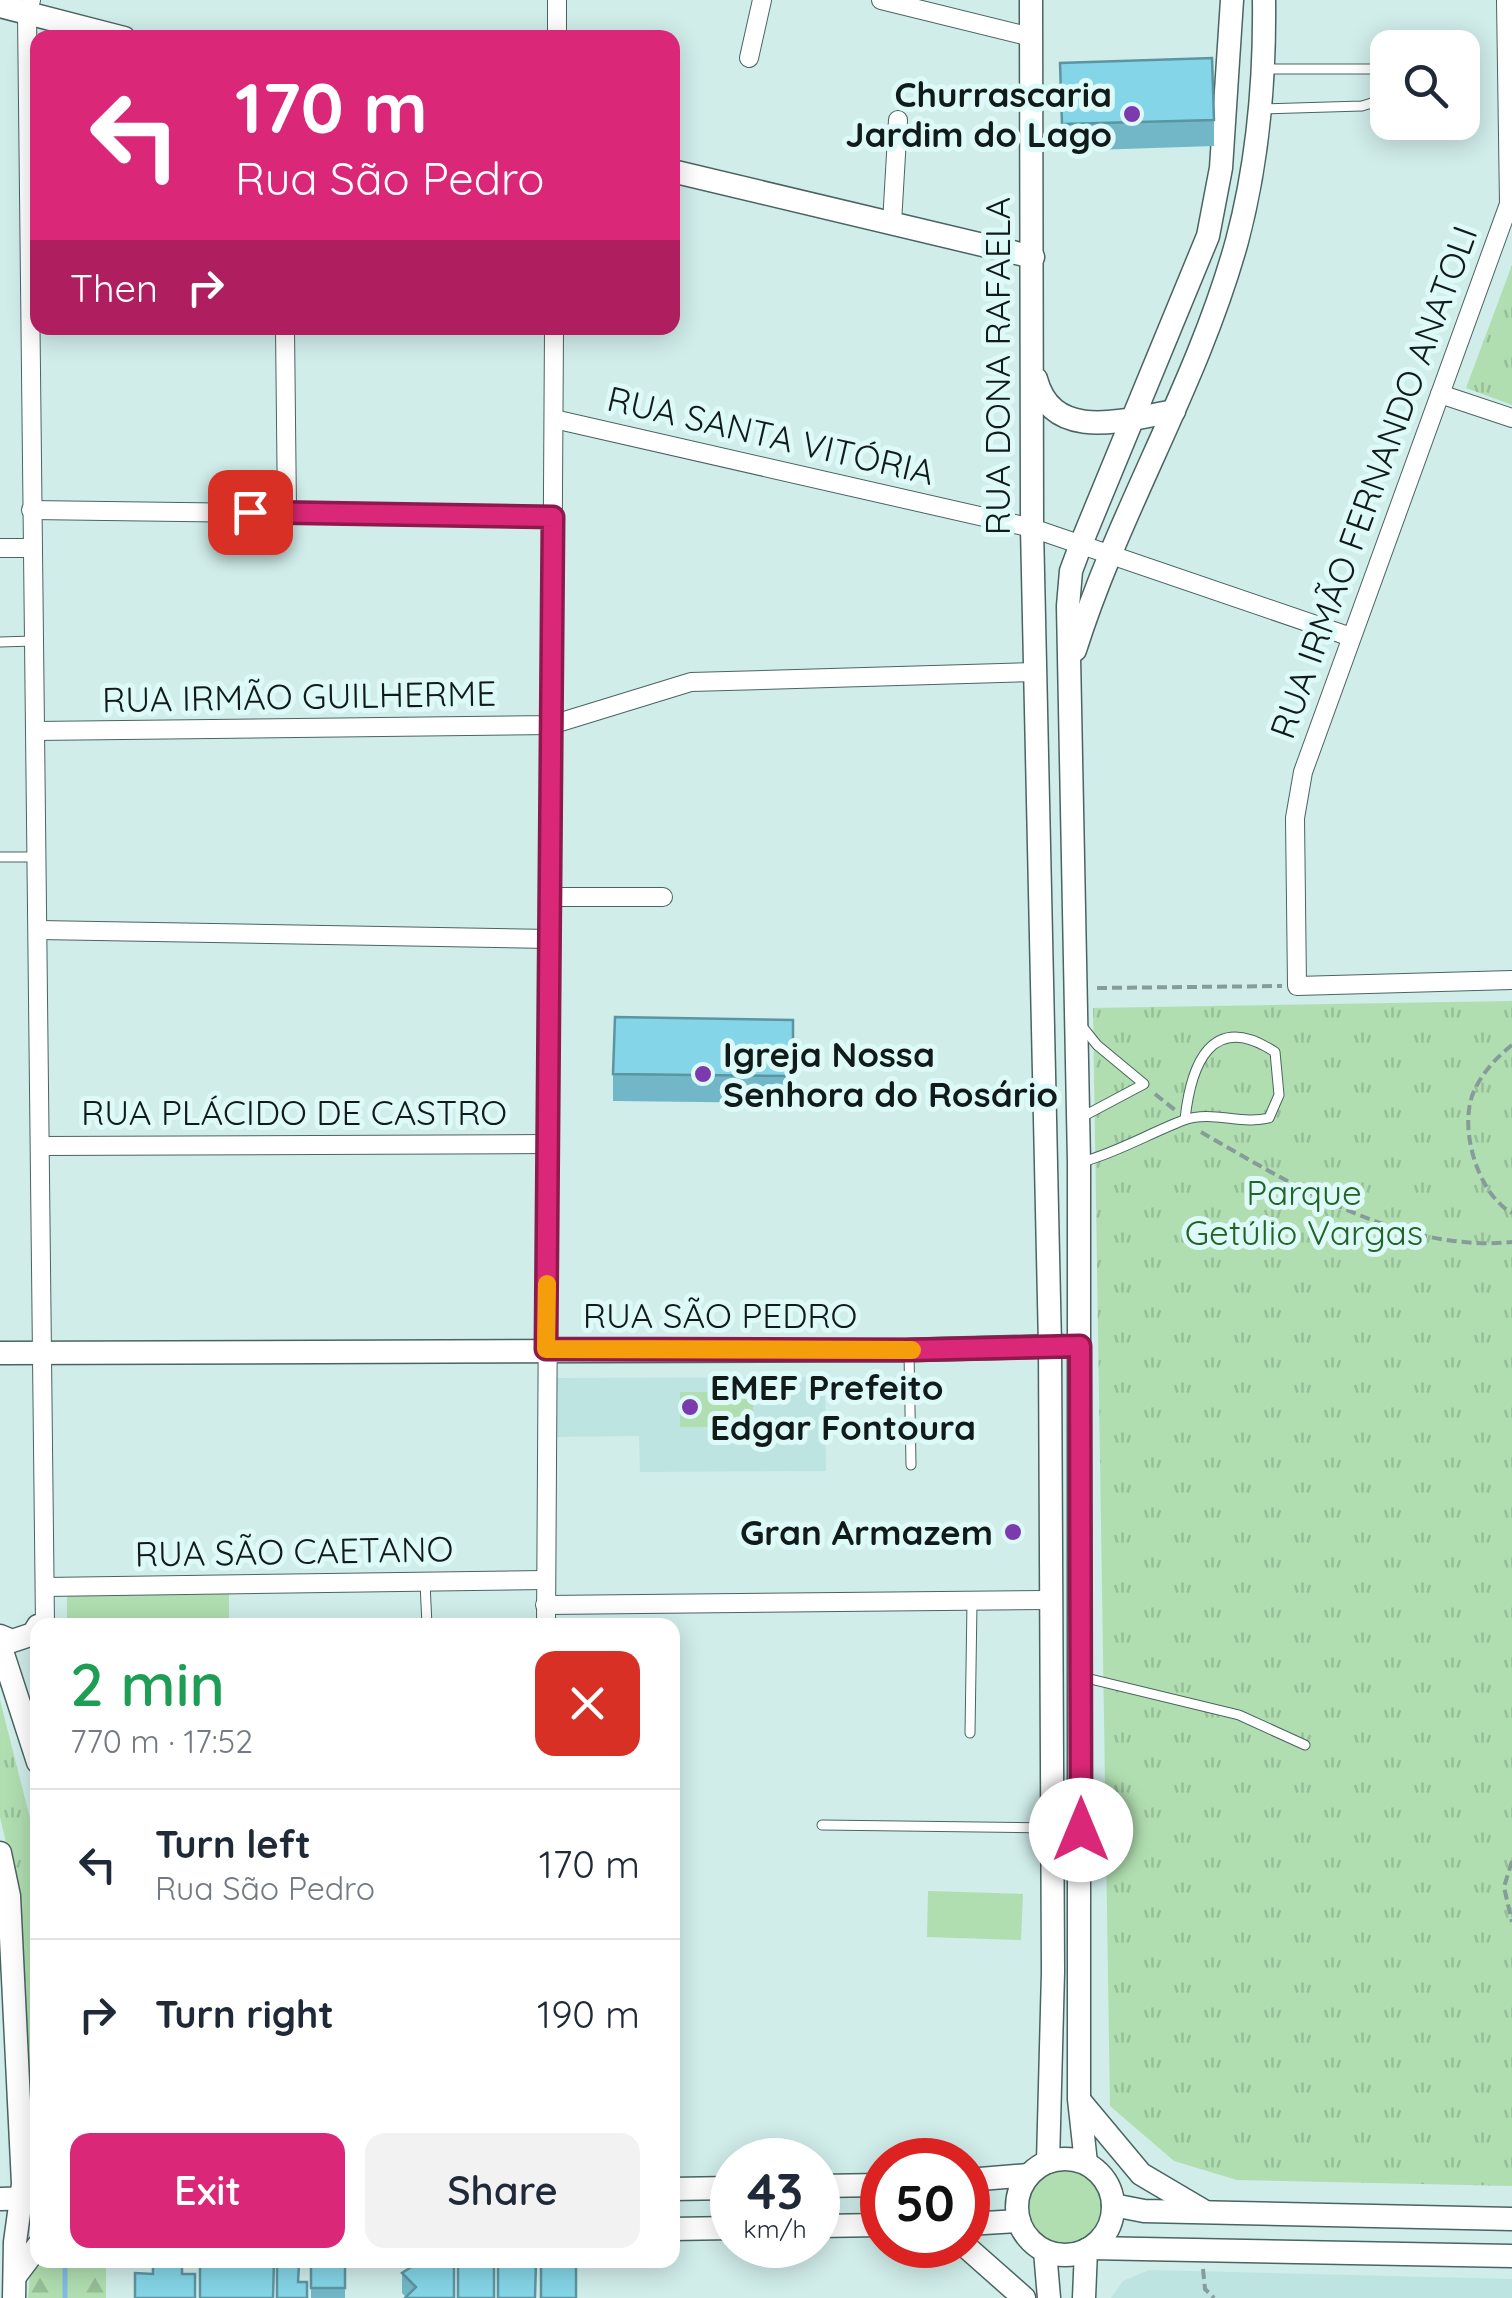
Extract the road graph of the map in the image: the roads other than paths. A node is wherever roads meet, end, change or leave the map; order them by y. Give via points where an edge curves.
1 (557, 0) edge
2 (762, 0) edge
3 (881, 0) edge
4 (1031, 0) edge
5 (1232, 0) edge
6 (1264, 0) edge
7 (1506, 0) edge
8 (0, 6) edge
9 (29, 7) edge
10 (99, 30) edge
11 (557, 30) edge
12 (1031, 37) junction
13 (750, 58) dead end
14 (1265, 69) junction
15 (1260, 109) junction
16 (898, 120) dead end
17 (680, 173) edge
18 (1510, 204) edge
19 (892, 223) junction
20 (1033, 257) junction
21 (30, 258) edge
22 (30, 335) edge
23 (284, 335) edge
24 (554, 335) edge
25 (1034, 371) junction
26 (1440, 394) junction
27 (1174, 411) junction
28 (1133, 418) junction
29 (1512, 418) edge
30 (554, 419) junction
31 (31, 510) junction
32 (287, 513) junction
33 (553, 517) junction
34 (1032, 528) junction
35 (1081, 544) junction
36 (0, 548) edge
37 (32, 548) junction
38 (1108, 554) junction
39 (1352, 637) junction
40 (33, 641) junction
41 (0, 642) edge
42 (1036, 672) junction
43 (1066, 678) junction
44 (551, 725) junction
45 (35, 731) junction
46 (0, 857) edge
47 (38, 858) junction
48 (663, 896) dead end
49 (550, 897) junction
50 (39, 930) junction
51 (550, 940) junction
52 (1512, 980) edge
53 (1076, 1020) junction
54 (1078, 1120) junction
55 (1185, 1120) junction
56 (548, 1144) junction
57 (41, 1146) junction
58 (1080, 1163) junction
59 (1050, 1346) junction
60 (1080, 1346) junction
61 (546, 1349) junction
62 (908, 1350) junction
63 (0, 1352) edge
64 (44, 1352) junction
65 (911, 1465) dead end
66 (545, 1580) junction
67 (425, 1582) junction
68 (45, 1588) junction
69 (1050, 1600) junction
70 (972, 1604) junction
71 (545, 1605) junction
72 (41, 1618) edge
73 (427, 1618) edge
74 (546, 1618) edge
75 (30, 1635) edge
76 (0, 1636) edge
77 (0, 1645) edge
78 (1082, 1677) junction
79 (970, 1734) dead end
80 (30, 1737) edge
81 (1305, 1745) dead end
82 (822, 1825) dead end
83 (1052, 1828) junction
84 (0, 1854) edge
85 (1079, 2098) junction
86 (1086, 2163) junction
87 (1039, 2168) junction
88 (990, 2176) edge
89 (680, 2188) edge
90 (710, 2188) edge
91 (20, 2198) edge
92 (1113, 2206) junction
93 (1202, 2210) junction
94 (1512, 2220) edge
95 (1019, 2221) junction
96 (990, 2223) edge
97 (710, 2229) edge
98 (680, 2230) edge
99 (22, 2243) edge
100 (1088, 2249) junction
101 (1045, 2250) junction
102 (1512, 2256) edge
103 (990, 2268) edge
104 (14, 2288) edge
105 (1024, 2298) edge
106 (1049, 2298) edge
107 (1084, 2298) edge

1 - 11 street
2 - 13 street
3 - 12 street
4 - 12 main road, RUA DONA RAFAELA
5 - 28 main road via 1221,168 1208,236
6 - 14 main road
7 - 18 street, RUA IRMÃO FERNANDO ANATOLI
8 - 9 main road
9 - 10 main road
9 - 21 street
12 - 20 main road, RUA DONA RAFAELA
14 - 15 main road
14 - 15 lane via 1373,70 1383,90 1362,106
15 - 27 main road via 1236,243
16 - 19 street
17 - 19 main road
18 - 26 street, RUA IRMÃO FERNANDO ANATOLI
19 - 20 main road
20 - 25 main road, RUA DONA RAFAELA
22 - 31 street
23 - 32 street
24 - 30 street
25 - 28 main road via 1048,405 1062,416 1098,424
25 - 34 main road, RUA DONA RAFAELA
26 - 29 street
26 - 39 street, RUA IRMÃO FERNANDO ANATOLI
27 - 28 main road
27 - 38 main road
28 - 35 main road
30 - 33 street
30 - 34 street, RUA SANTA VITÓRIA
31 - 32 street
31 - 37 street
32 - 33 street
33 - 44 street
34 - 35 street, RUA SANTA VITÓRIA
34 - 42 main road, RUA DONA RAFAELA
35 - 38 street, RUA SANTA VITÓRIA
35 - 43 main road via 1072,571
36 - 37 street
37 - 40 street
38 - 39 street, RUA SANTA VITÓRIA
38 - 43 main road
39 - 52 street, RUA IRMÃO FERNANDO ANATOLI via 1295,818 1297,986
40 - 41 lane
40 - 45 street
42 - 44 street, RUA IRMÃO GUILHERME via 691,682
42 - 59 main road, RUA DONA RAFAELA
43 - 53 main road
44 - 45 street, RUA IRMÃO GUILHERME
44 - 49 street
45 - 47 street
46 - 47 lane
47 - 50 street
48 - 49 street
49 - 51 street
50 - 51 street
50 - 57 street
51 - 56 street
53 - 54 main road
53 - 54 lane via 1144,1084
54 - 58 main road
55 - 55 lane via 1268,1118 1279,1095 1275,1052 1237,1037 1208,1048 1193,1068
55 - 58 lane
56 - 57 street, RUA PLÁCIDO DE CASTRO
56 - 61 street
57 - 64 street
58 - 60 main road
59 - 60 main road, RUA SÃO PEDRO
59 - 62 main road, RUA SÃO PEDRO
59 - 69 main road, RUA DONA RAFAELA
60 - 78 main road
61 - 62 main road, RUA SÃO PEDRO
61 - 64 main road, RUA SÃO PEDRO
61 - 66 street
62 - 65 lane
63 - 64 main road, RUA SÃO PEDRO
64 - 68 street
66 - 67 street, RUA SÃO CAETANO
66 - 71 street
67 - 68 street, RUA SÃO CAETANO
67 - 73 lane
68 - 72 street
69 - 70 street
69 - 83 main road, RUA DONA RAFAELA
70 - 71 street
70 - 79 lane
71 - 74 street
75 - 76 main road via 12,1641
77 - 80 main road
78 - 81 lane via 1239,1715
78 - 85 main road
82 - 83 lane
83 - 87 main road, RUA DONA RAFAELA
84 - 91 main road via 10,1896
85 - 86 main road
85 - 93 main road via 1141,2174
86 - 87 main road via 1067,2158
86 - 92 main road via 1106,2180
87 - 88 main road
87 - 95 main road via 1020,2189
89 - 90 main road
91 - 99 main road
92 - 93 main road
92 - 100 main road via 1106,2232
93 - 94 main road
95 - 96 main road
95 - 101 main road
97 - 98 main road
99 - 104 main road
100 - 101 main road via 1066,2255
100 - 102 main road
100 - 107 main road
101 - 106 main road
103 - 105 main road

